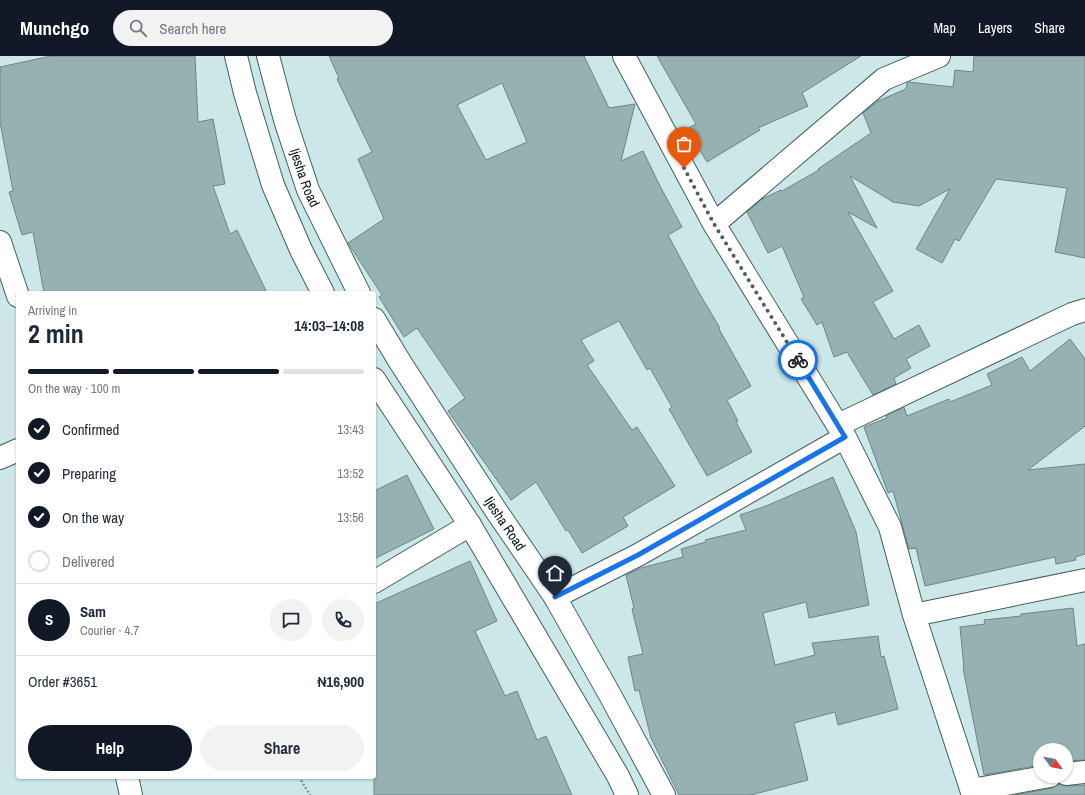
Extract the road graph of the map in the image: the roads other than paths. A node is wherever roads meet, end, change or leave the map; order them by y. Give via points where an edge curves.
1 (236, 56) edge
2 (268, 56) edge
3 (624, 56) edge
4 (939, 56) edge
5 (714, 224) junction
6 (0, 242) edge
7 (16, 291) edge
8 (322, 291) edge
9 (358, 291) edge
10 (1085, 310) edge
11 (376, 322) edge
12 (376, 382) edge
13 (842, 431) junction
14 (16, 451) edge
15 (0, 458) edge
16 (470, 524) junction
17 (1085, 580) edge
18 (376, 581) edge
19 (555, 597) junction
20 (914, 614) junction
21 (1085, 772) edge
22 (1073, 773) edge
23 (127, 779) edge
24 (1033, 779) edge
25 (972, 792) edge
26 (130, 795) edge
27 (627, 795) edge
28 (664, 795) edge

1 - 8 street via 273,184 301,250
2 - 9 street, Ijesha Road via 285,120 308,190
3 - 5 street
4 - 5 street via 884,79
5 - 13 street
6 - 7 street
10 - 13 street via 1058,321
11 - 19 street, Ijesha Road via 495,509
12 - 16 street
13 - 19 street via 638,555
13 - 20 street via 890,527
14 - 15 street
16 - 18 street
16 - 27 street
17 - 20 street
19 - 28 street, Ijesha Road
20 - 25 street
21 - 22 street
23 - 26 street
24 - 25 street

